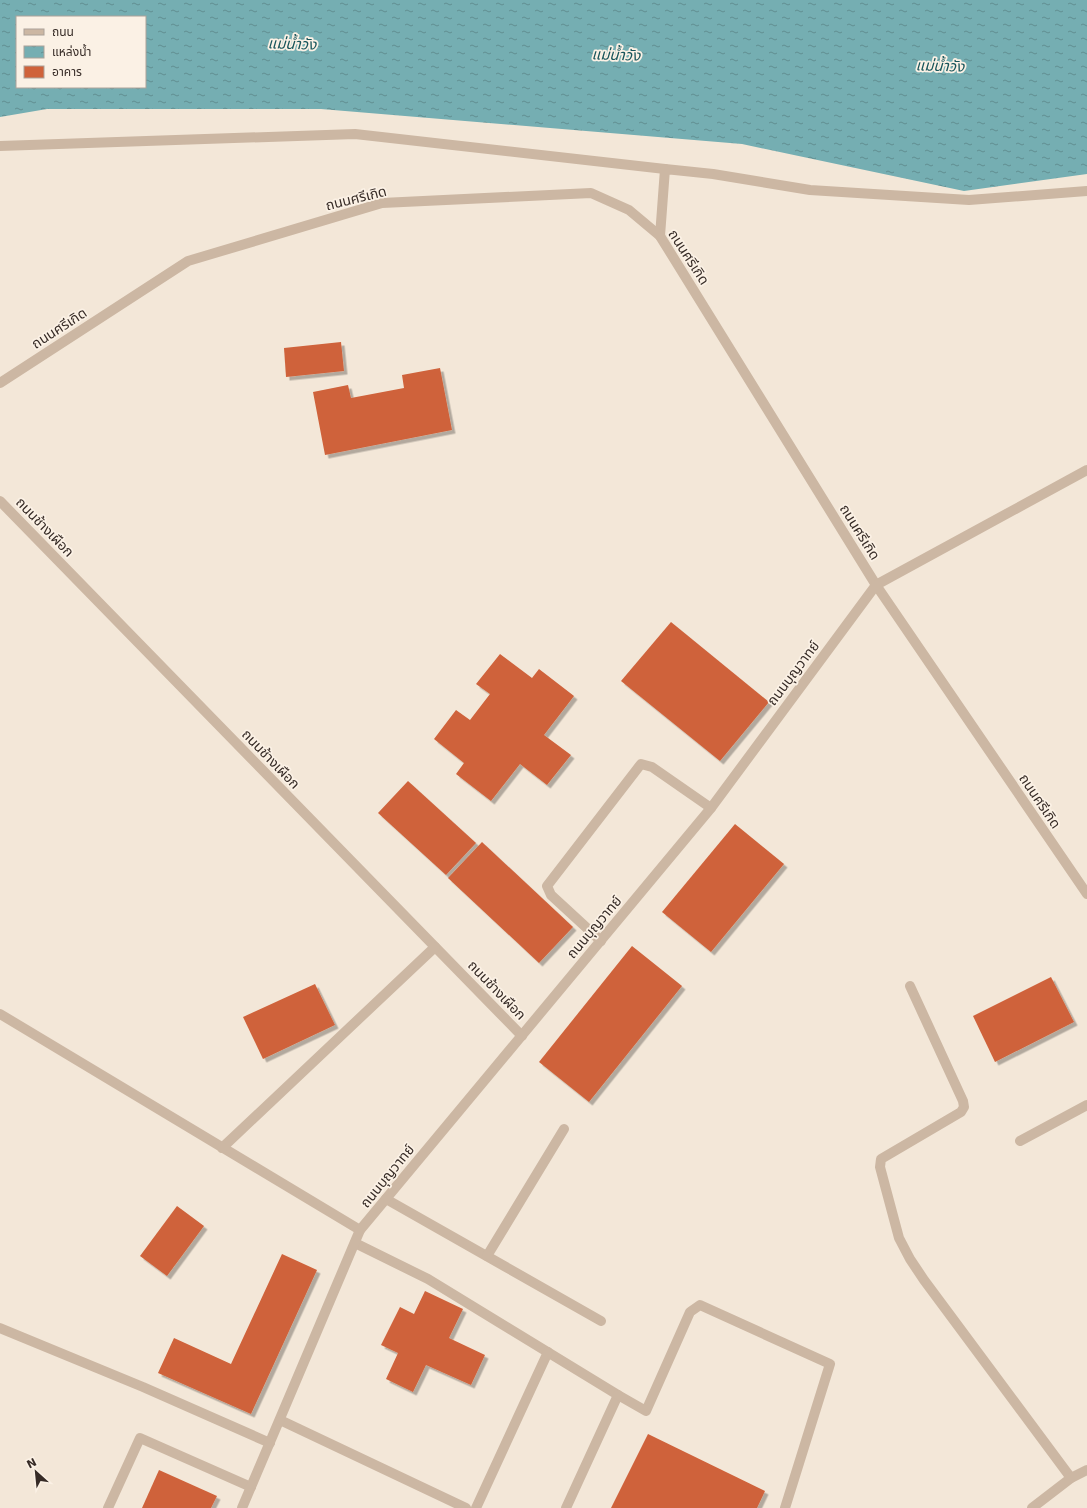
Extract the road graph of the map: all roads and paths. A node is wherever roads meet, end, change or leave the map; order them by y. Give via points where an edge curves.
1 (0, 146) edge
2 (665, 169) junction
3 (1087, 191) edge
4 (660, 236) junction
5 (0, 384) edge
6 (1087, 470) edge
7 (0, 500) edge
8 (876, 585) junction
9 (711, 808) junction
10 (1087, 894) edge
11 (601, 941) junction
12 (435, 947) junction
13 (910, 986) dead end
14 (0, 1014) edge
15 (522, 1036) junction
16 (1087, 1105) edge
17 (564, 1129) dead end
18 (1020, 1141) dead end
19 (222, 1148) junction
20 (386, 1199) junction
21 (360, 1230) junction
22 (355, 1243) junction
23 (487, 1256) junction
24 (601, 1321) dead end
25 (0, 1328) edge
26 (548, 1352) junction
27 (618, 1395) junction
28 (280, 1420) junction
29 (270, 1443) junction
30 (1087, 1470) edge
31 (1071, 1478) junction
32 (251, 1487) junction
33 (108, 1508) edge
34 (242, 1508) edge
35 (466, 1508) edge
36 (476, 1508) edge
37 (566, 1508) edge
38 (785, 1508) edge
39 (1032, 1508) edge

1 - 2 street via 355,134
2 - 3 street via 810,190 969,200
2 - 4 street
4 - 5 street, ถนนศรีเกิด via 629,210 591,193 382,203 188,261
4 - 8 street, ถนนศรีเกิด
6 - 8 street, ถนนบุญวาทย์
7 - 12 street, ถนนช้างเผือก
8 - 9 street, ถนนบุญวาทย์
8 - 10 street, ถนนศรีเกิด
9 - 11 street, ถนนบุญวาทย์
9 - 11 street via 652,767 641,764 547,886 551,896
11 - 15 street, ถนนบุญวาทย์
12 - 15 street, ถนนช้างเผือก
12 - 19 street
13 - 31 street via 964,1107 961,1112 880,1159 899,1238 924,1280
14 - 19 street
15 - 20 street, ถนนบุญวาทย์
16 - 18 street
17 - 23 street
19 - 21 street
20 - 21 street, ถนนบุญวาทย์
20 - 23 street
21 - 22 street, ถนนบุญวาทย์
22 - 26 street via 428,1279
22 - 28 street, ถนนบุญวาทย์
23 - 24 street
25 - 29 street
26 - 27 street
26 - 36 street
27 - 37 street
27 - 38 street via 646,1411 690,1312 700,1305 830,1364
28 - 29 street, ถนนบุญวาทย์
28 - 35 street
29 - 32 street, ถนนบุญวาทย์
30 - 31 street
31 - 39 street
32 - 33 street via 140,1438
32 - 34 street, ถนนบุญวาทย์

